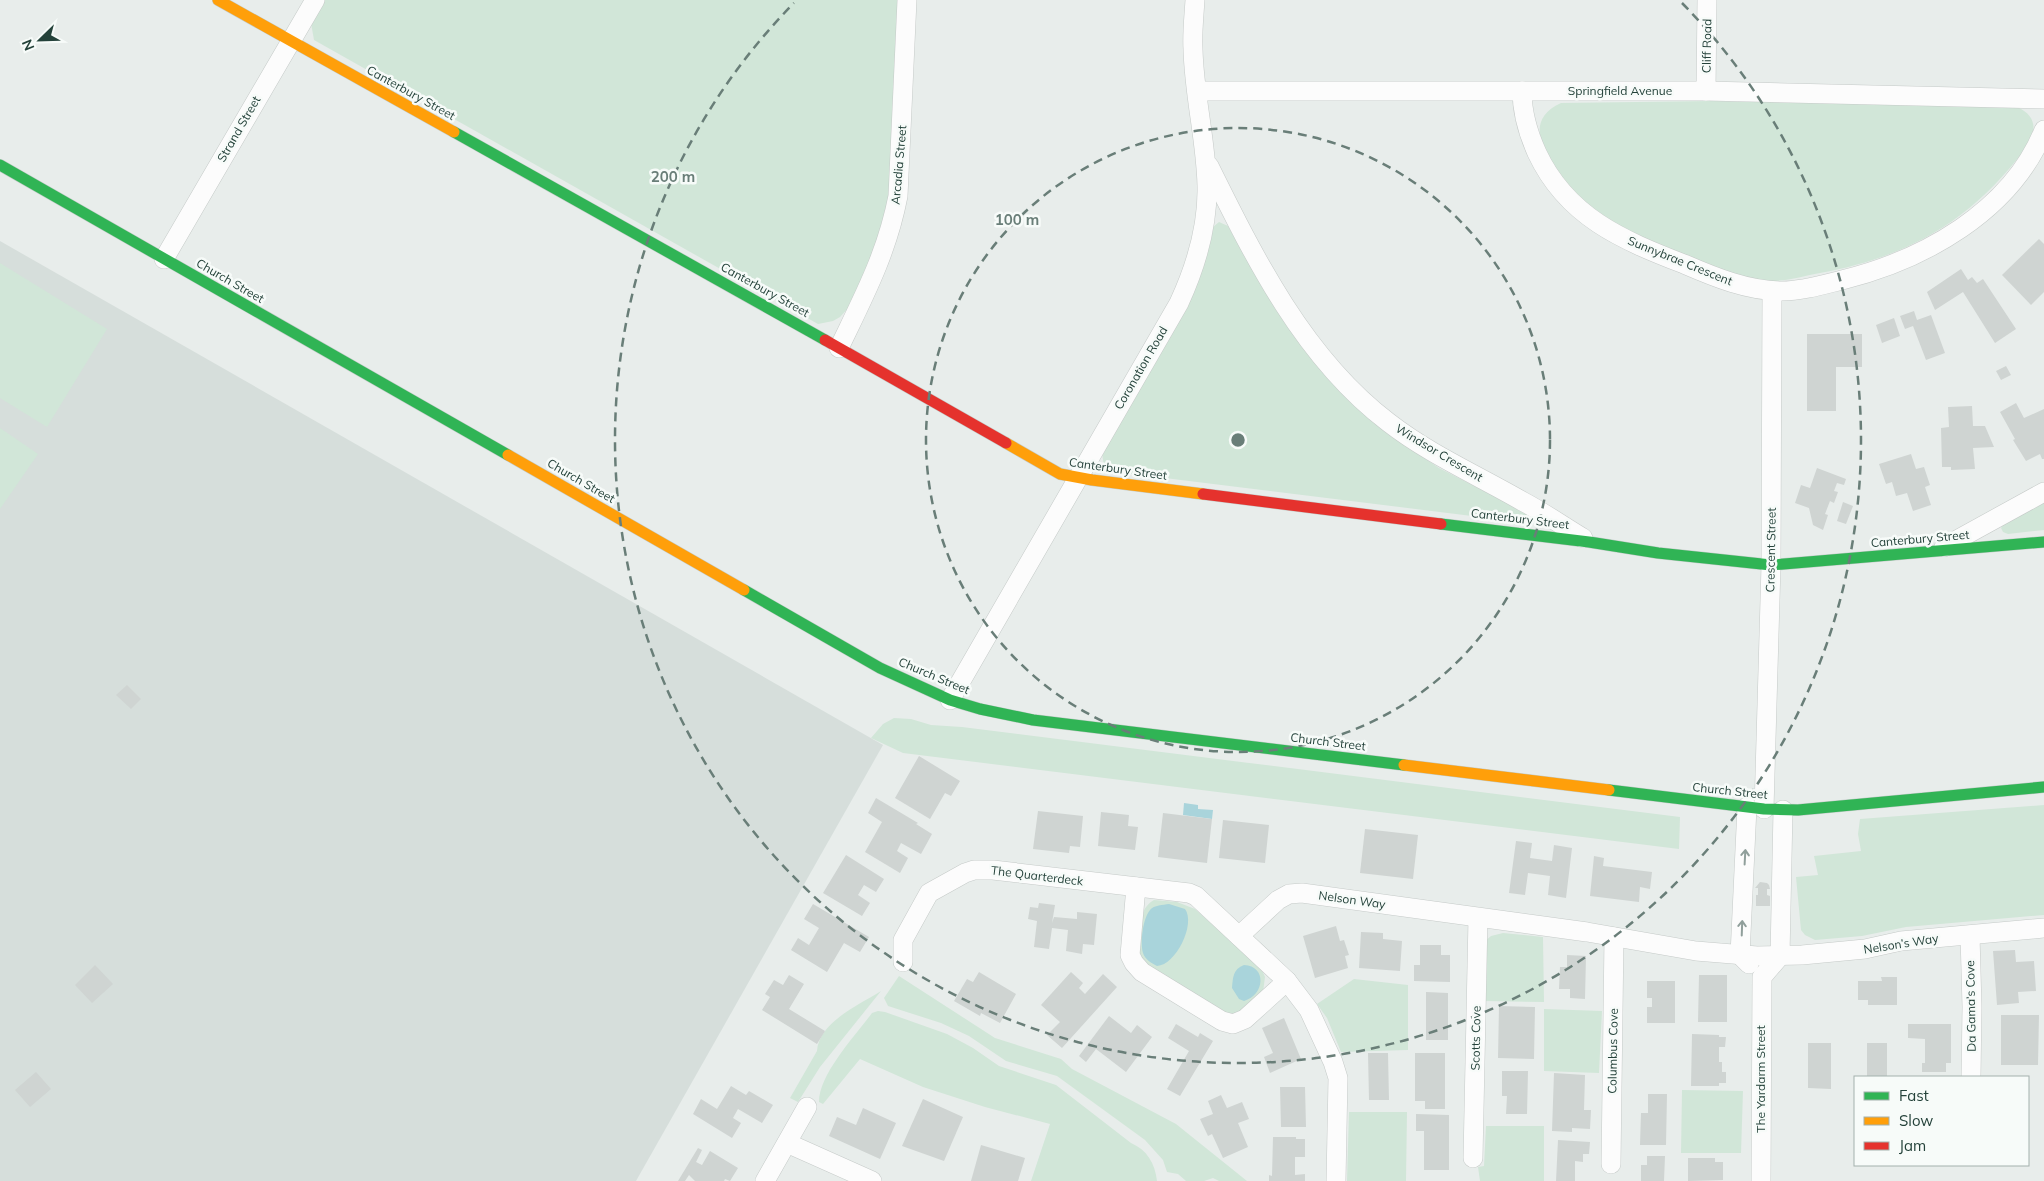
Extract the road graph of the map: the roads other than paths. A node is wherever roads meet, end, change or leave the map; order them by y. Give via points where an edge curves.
1 (218, 0) edge
2 (315, 0) edge
3 (907, 0) edge
4 (1195, 0) edge
5 (1707, 0) edge
6 (291, 41) junction
7 (1197, 91) junction
8 (1522, 91) junction
9 (1706, 91) junction
10 (2044, 99) edge
11 (2044, 130) edge
12 (1205, 158) junction
13 (0, 165) edge
14 (164, 259) junction
15 (1772, 290) junction
16 (839, 348) junction
17 (1076, 478) junction
18 (2044, 492) edge
19 (1589, 542) junction
20 (2044, 542) edge
21 (1936, 551) junction
22 (1771, 565) junction
23 (950, 700) junction
24 (2044, 787) edge
25 (1755, 808) junction
26 (1783, 810) junction
27 (1136, 888) junction
28 (1478, 918) junction
29 (2044, 928) edge
30 (1970, 935) junction
31 (1239, 936) junction
32 (1614, 937) junction
33 (1749, 956) junction
34 (1780, 956) junction
35 (903, 962) dead end
36 (1762, 977) junction
37 (1287, 981) junction
38 (1971, 1076) edge
39 (807, 1107) dead end
40 (787, 1143) junction
41 (1473, 1158) dead end
42 (1611, 1164) dead end
43 (766, 1181) edge
44 (872, 1181) edge
45 (1336, 1181) edge
46 (1760, 1181) edge

1 - 6 street, Canterbury Street
2 - 6 street, Strand Street
3 - 16 street, Arcadia Street via 898,196 879,264
4 - 7 street, Coronation Road via 1193,49
5 - 9 street, Cliff Road
6 - 14 street, Strand Street
6 - 16 street, Canterbury Street
7 - 8 street, Springfield Avenue
7 - 12 street, Coronation Road
8 - 9 street, Springfield Avenue
8 - 15 street, Sunnybrae Crescent via 1527,125 1542,162 1564,194 1592,221 1609,232 1708,274
9 - 10 street, Springfield Avenue
11 - 15 street, Sunnybrae Crescent via 2012,183 1974,220 1951,235 1868,273 1811,288
12 - 17 street, Coronation Road via 1206,214 1202,241 1188,283
12 - 19 street, Windsor Crescent via 1253,253 1289,312 1327,362 1365,403 1430,451 1523,501
13 - 14 street, Church Street
14 - 23 street, Church Street via 880,668
15 - 22 street, Crescent Street
16 - 17 street, Canterbury Street via 1060,474
17 - 19 street, Canterbury Street
17 - 23 street, Coronation Road
18 - 21 street
19 - 22 street, Canterbury Street
20 - 21 street, Canterbury Street
21 - 22 street, Canterbury Street
22 - 25 street, Crescent Street
23 - 25 street, Church Street via 1033,720
24 - 26 street, Church Street
25 - 26 street, Church Street
33 -> 25 street
26 - 34 street
27 - 31 street, The Quarterdeck via 1196,896
27 - 35 street, The Quarterdeck via 993,870 965,872 934,889 925,898 903,940
27 - 37 street via 1130,955 1137,968 1150,977 1222,1021 1233,1024 1245,1019
28 - 31 street, Nelson Way via 1302,893 1278,900
28 - 32 street, Nelson Way
28 - 41 street, Scotts Cove
29 - 30 street, Nelson’s Way
30 - 34 street, Nelson’s Way via 1901,941 1865,950
30 - 38 street, Da Gama’s Cove
31 - 37 street
32 - 33 street, Nelson Way
32 - 42 street, Columbus Cove
33 - 34 street, Nelson’s Way
33 - 36 street
34 - 36 street
36 - 46 street, The Yardarm Street
37 - 45 street via 1309,1010 1336,1070
39 - 40 street
40 - 43 street
40 - 44 street

